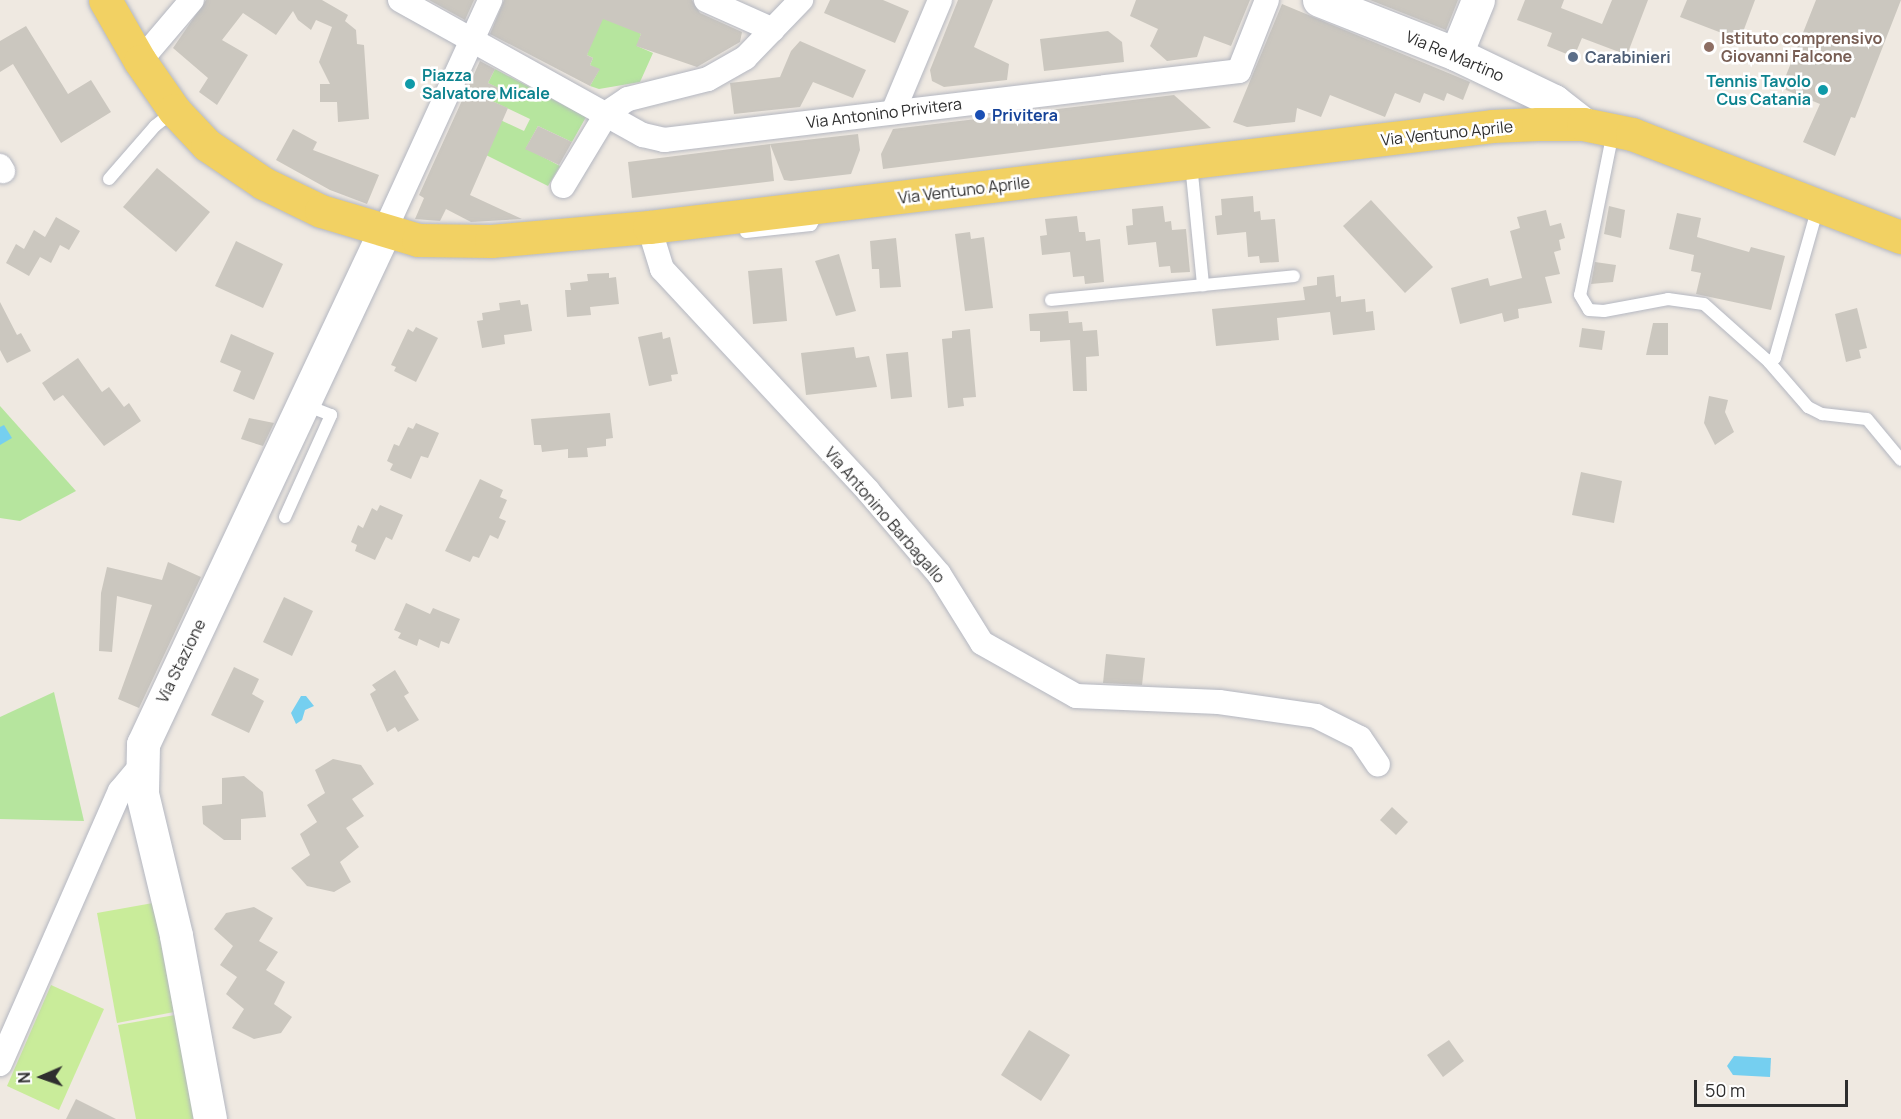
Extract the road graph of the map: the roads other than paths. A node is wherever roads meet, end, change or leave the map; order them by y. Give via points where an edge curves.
1 (105, 0) edge
2 (192, 0) edge
3 (400, 0) edge
4 (490, 0) edge
5 (706, 0) edge
6 (801, 0) edge
7 (939, 0) edge
8 (1267, 0) edge
9 (1319, 0) edge
10 (1478, 0) edge
11 (773, 30) junction
12 (472, 42) junction
13 (1456, 54) junction
14 (140, 61) junction
15 (174, 110) junction
16 (893, 112) junction
17 (606, 113) junction
18 (1598, 127) junction
19 (1191, 164) junction
20 (109, 179) dead end
21 (563, 186) dead end
22 (1819, 206) junction
23 (821, 207) junction
24 (384, 232) junction
25 (732, 233) dead end
26 (656, 237) junction
27 (1901, 237) edge
28 (1294, 276) dead end
29 (1203, 285) junction
30 (1052, 300) dead end
31 (1769, 362) junction
32 (1901, 460) edge
33 (286, 479) junction
34 (285, 517) dead end
35 (1378, 765) dead end
36 (140, 768) junction
37 (0, 1064) edge
38 (210, 1119) edge

1 - 14 main road, Via Ventuno Aprile
2 - 14 street
3 - 12 street, Via Antonino Privitera
4 - 12 street
5 - 11 street
6 - 11 street
7 - 16 street
8 - 16 street, Via Antonino Privitera via 1239,71
9 - 13 main road, Via Re Martino
10 - 13 main road
11 - 17 street via 745,58 708,79 628,99
12 - 17 street, Via Antonino Privitera
12 - 24 street
13 - 18 main road, Via Re Martino via 1554,100
14 - 15 main road, Via Ventuno Aprile
15 - 20 lane
15 - 24 main road, Via Ventuno Aprile via 207,145 263,183 321,211
16 - 17 street, Via Antonino Privitera via 664,140 643,135
17 - 21 street
18 - 19 main road, Via Ventuno Aprile via 1492,126
18 - 22 main road, Via Ventuno Aprile
18 - 31 lane via 1582,304 1589,310 1604,311 1668,299 1704,304
19 - 23 main road, Via Ventuno Aprile
19 - 29 lane
22 - 27 main road, Via Ventuno Aprile
22 - 31 lane via 1775,358
23 - 25 lane via 811,225
23 - 26 main road, Via Ventuno Aprile
24 - 26 main road, Via Ventuno Aprile via 457,242
24 - 33 main road, Via Stazione via 304,405
26 - 35 street, Via Antonino Barbagallo via 662,269 868,491 939,574 982,643 1076,696 1219,702 1316,716 1360,738
28 - 29 lane
29 - 30 lane
31 - 32 lane via 1808,407 1822,414 1867,419
33 - 34 lane
33 - 36 main road, Via Stazione via 155,716 143,744
36 - 37 street via 120,790
36 - 38 main road, Via Stazione

